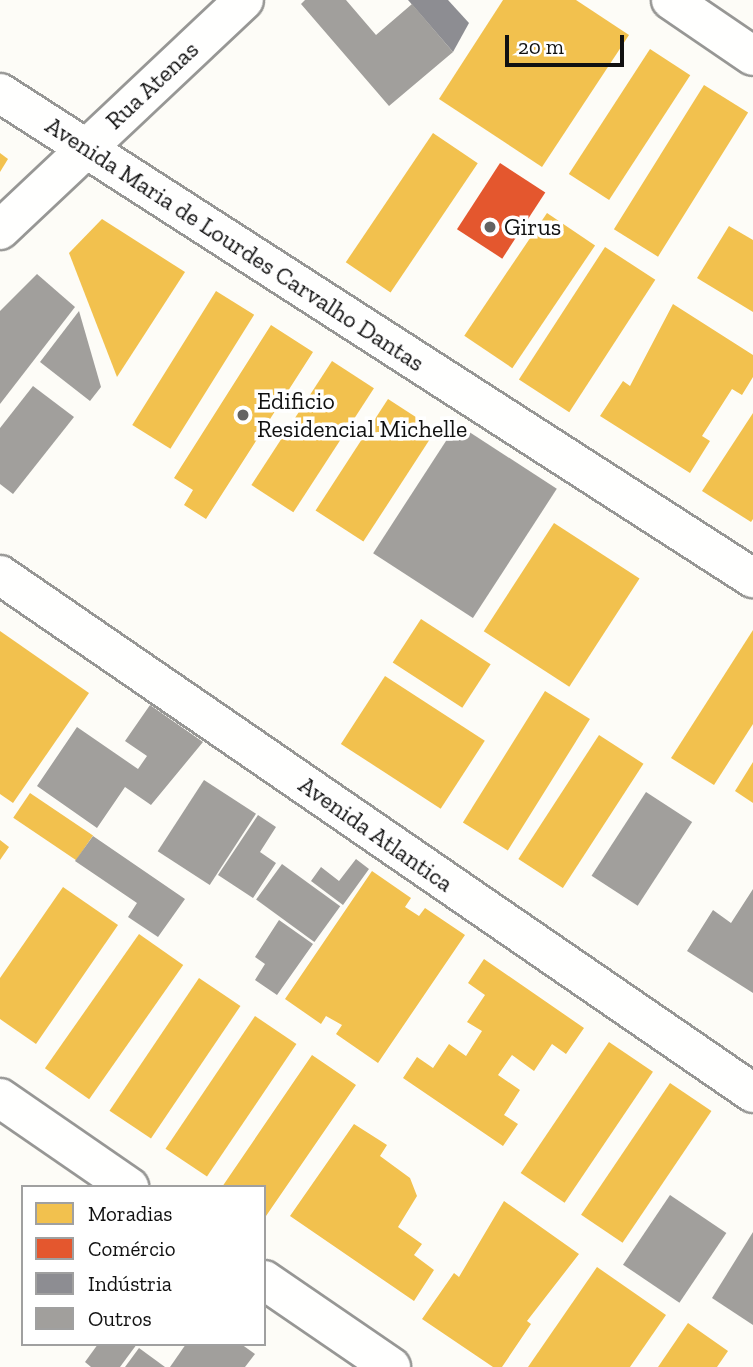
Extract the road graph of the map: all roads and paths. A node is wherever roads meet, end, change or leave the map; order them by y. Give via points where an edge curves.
1 (244, 0) edge
2 (671, 0) edge
3 (753, 56) edge
4 (0, 93) edge
5 (85, 147) junction
6 (0, 230) edge
7 (0, 575) edge
8 (753, 578) edge
9 (753, 1093) edge
10 (0, 1098) edge
11 (126, 1185) edge
12 (266, 1281) edge
13 (391, 1367) edge

1 - 5 street, Rua Atenas
2 - 3 street
4 - 5 street, Avenida Maria de Lourdes Carvalho Dantas
5 - 6 street, Rua Atenas
5 - 8 street, Avenida Maria de Lourdes Carvalho Dantas
7 - 9 street, Avenida Atlantica
10 - 11 street
12 - 13 street

